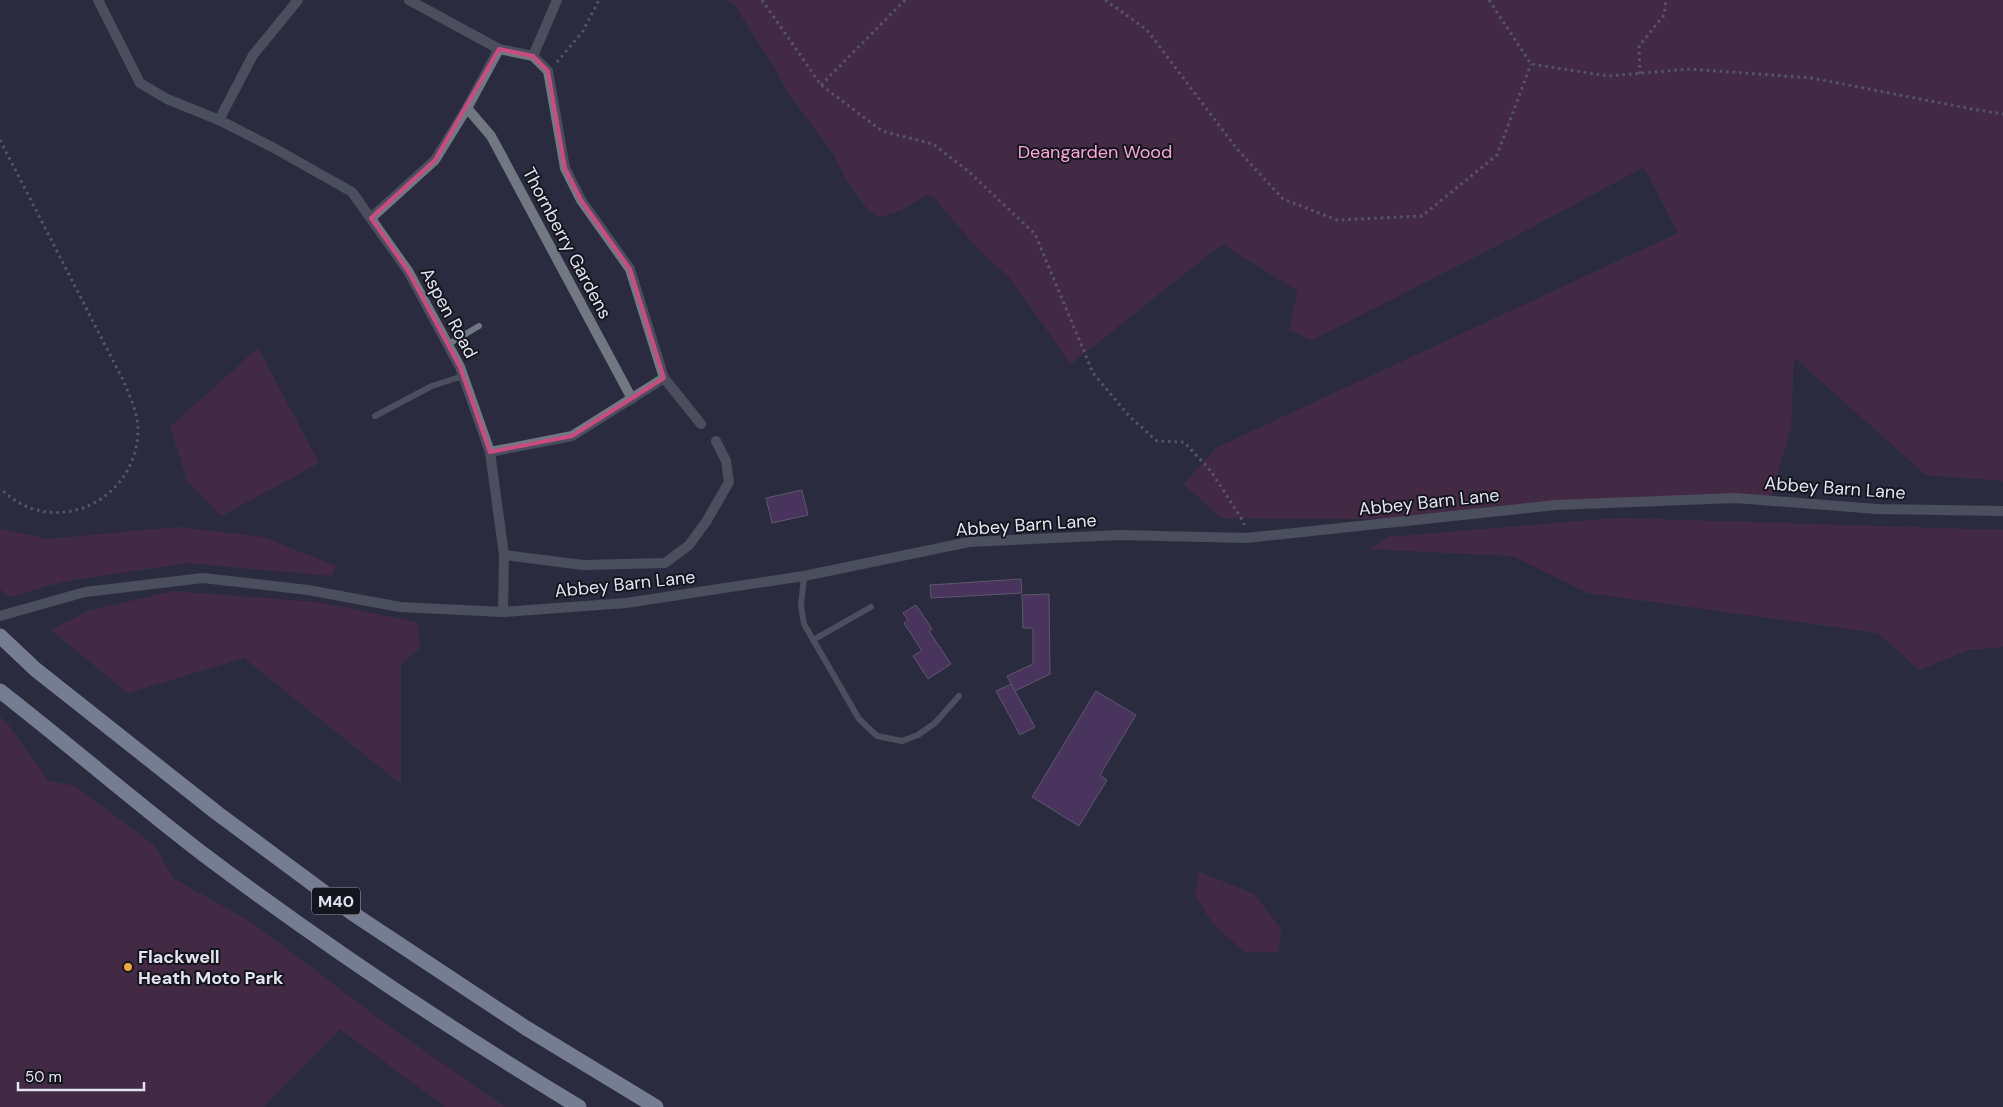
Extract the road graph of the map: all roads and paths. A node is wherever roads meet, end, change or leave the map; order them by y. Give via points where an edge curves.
1 (98, 0) edge
2 (298, 0) edge
3 (409, 0) edge
4 (556, 0) edge
5 (599, 0) edge
6 (762, 0) edge
7 (905, 0) edge
8 (1104, 0) edge
9 (1489, 0) edge
10 (1666, 0) edge
11 (499, 49) junction
12 (533, 56) junction
13 (1531, 64) junction
14 (548, 71) junction
15 (1640, 74) junction
16 (821, 85) junction
17 (467, 108) junction
18 (2003, 114) edge
19 (219, 120) junction
20 (0, 140) edge
21 (371, 218) junction
22 (479, 326) dead end
23 (447, 345) junction
24 (463, 376) junction
25 (664, 378) junction
26 (632, 399) junction
27 (375, 416) dead end
28 (701, 424) dead end
29 (716, 441) dead end
30 (490, 452) junction
31 (0, 488) edge
32 (2003, 511) edge
33 (1246, 538) junction
34 (504, 555) junction
35 (804, 576) junction
36 (872, 607) dead end
37 (503, 612) junction
38 (0, 616) edge
39 (0, 636) edge
40 (813, 640) junction
41 (0, 691) edge
42 (959, 696) dead end
43 (579, 1107) edge
44 (656, 1107) edge

1 - 19 street, Aspen Road via 140,83 167,99
2 - 19 street via 253,55
3 - 11 street
4 - 12 street
5 - 14 path via 583,30
6 - 16 path
7 - 16 path
8 - 13 path via 1147,30 1237,149 1283,199 1337,220 1422,216 1437,204 1497,155
9 - 13 path
10 - 15 path via 1664,15 1639,46
11 - 12 street
11 - 17 street
12 - 14 street
13 - 15 path via 1608,76
14 - 25 street via 566,168 581,200 630,269
15 - 18 path via 1690,69 1812,78
16 - 33 path via 882,131 934,144 1035,234 1094,373 1129,416 1157,441 1184,442 1211,471 1243,521
17 - 21 street via 435,160
17 - 26 street, Thornberry Gardens via 490,136
19 - 21 street, Aspen Road via 352,192
20 - 31 path via 124,382 134,405 138,429 131,461 122,479 92,506 74,512 51,512 23,505
21 - 23 street, Aspen Road via 408,271
22 - 23 lane
23 - 24 street, Aspen Road
24 - 27 lane via 432,386
24 - 30 street, Aspen Road
25 - 26 street
25 - 28 street
26 - 30 street via 572,436
29 - 34 street via 726,461 729,482 689,545 665,563 583,565
30 - 34 street, Aspen Road
32 - 33 street, Abbey Barn Lane via 1877,509 1736,498 1556,505
33 - 35 street, Abbey Barn Lane via 1120,535 969,542
34 - 37 street, Aspen Road
35 - 37 street, Abbey Barn Lane via 626,603
35 - 40 lane via 801,606 804,624
36 - 40 lane
37 - 38 street, Abbey Barn Lane via 400,606 308,590 203,578 85,592
39 - 44 highway, M40 via 35,669 217,813 352,912 526,1028
40 - 42 lane via 859,719 877,736 902,741 918,735 935,723
41 - 43 highway, M40 via 203,853 349,960

